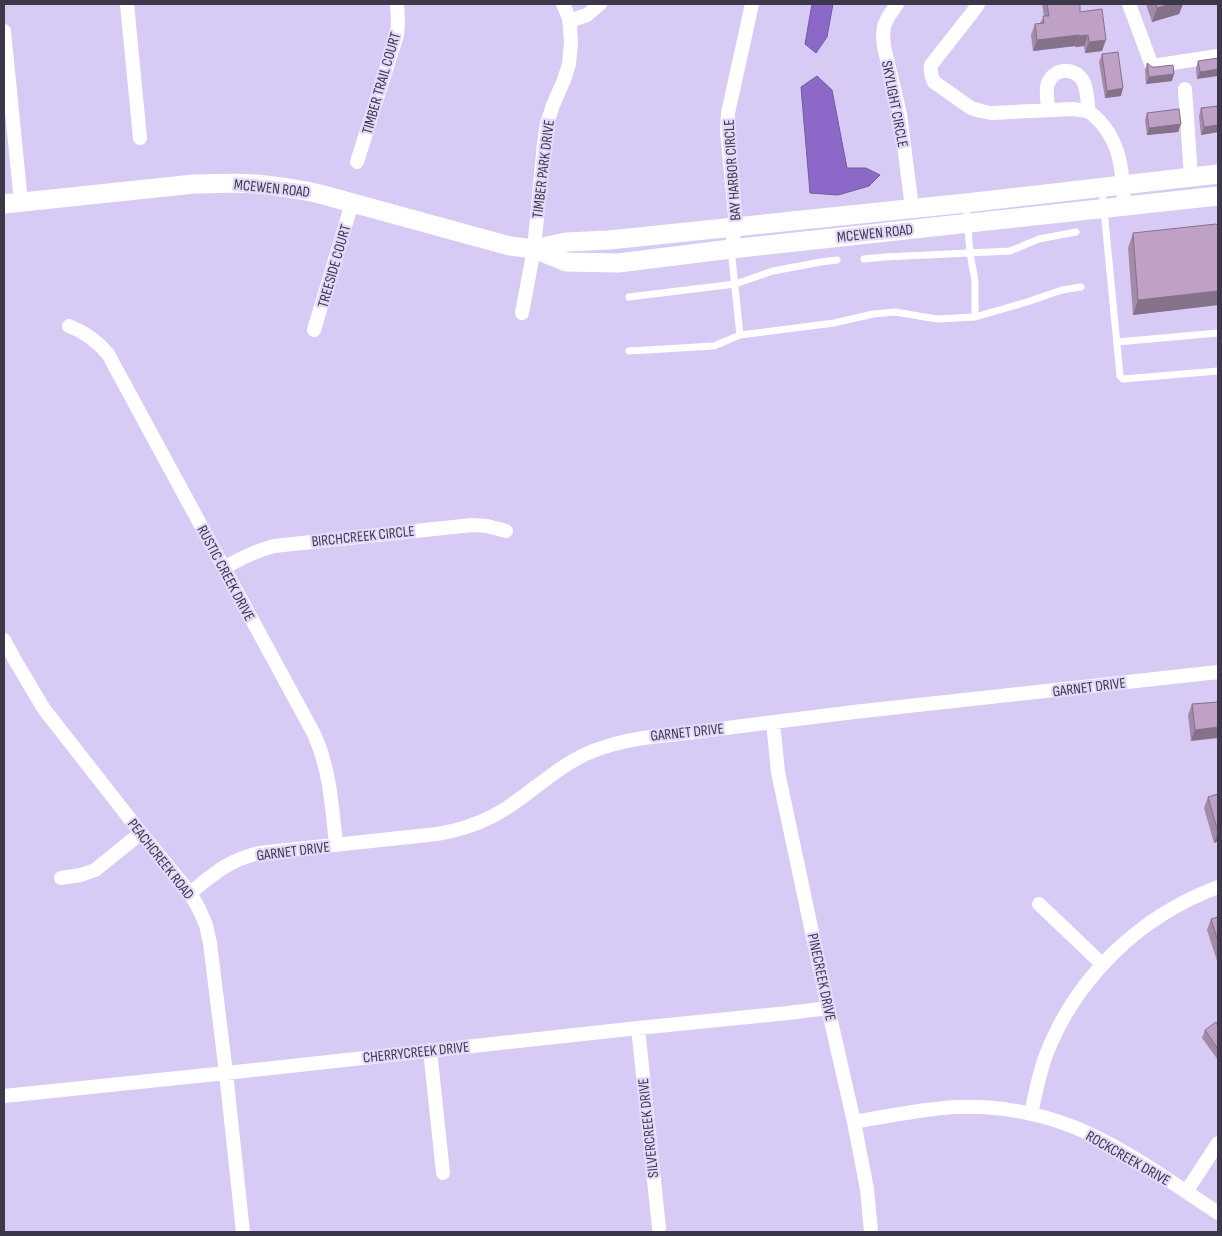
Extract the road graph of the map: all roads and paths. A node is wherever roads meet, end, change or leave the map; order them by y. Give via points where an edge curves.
1 (128, 4) edge
2 (397, 4) edge
3 (563, 4) edge
4 (600, 4) edge
5 (752, 4) edge
6 (897, 4) edge
7 (978, 4) edge
8 (1128, 4) edge
9 (569, 21) junction
10 (4, 31) edge
11 (1218, 56) edge
12 (1185, 89) dead end
13 (1048, 110) junction
14 (1089, 112) junction
15 (140, 138) dead end
16 (357, 162) dead end
17 (1218, 174) edge
18 (1191, 177) junction
19 (1122, 184) junction
20 (1102, 187) junction
21 (1218, 196) edge
22 (12, 203) edge
23 (352, 203) junction
24 (966, 203) junction
25 (1124, 206) junction
26 (912, 208) junction
27 (1104, 208) junction
28 (966, 223) junction
29 (736, 226) junction
30 (1076, 232) dead end
31 (731, 248) junction
32 (534, 249) junction
33 (970, 253) junction
34 (864, 259) dead end
35 (837, 260) dead end
36 (735, 284) junction
37 (1081, 287) dead end
38 (629, 297) dead end
39 (522, 313) dead end
40 (975, 317) junction
41 (69, 326) dead end
42 (314, 330) dead end
43 (1218, 333) edge
44 (740, 335) junction
45 (1117, 342) junction
46 (629, 351) dead end
47 (1218, 371) edge
48 (506, 532) dead end
49 (224, 568) junction
50 (4, 640) edge
51 (1218, 672) edge
52 (773, 722) junction
53 (141, 833) junction
54 (336, 845) junction
55 (61, 878) dead end
56 (1218, 887) edge
57 (190, 893) junction
58 (1039, 904) dead end
59 (1102, 964) junction
60 (828, 1008) junction
61 (638, 1028) junction
62 (430, 1050) junction
63 (226, 1073) junction
64 (4, 1096) edge
65 (1031, 1114) junction
66 (854, 1122) junction
67 (1218, 1143) edge
68 (443, 1174) dead end
69 (1186, 1192) junction
70 (1218, 1212) edge
71 (659, 1228) dead end
72 (242, 1232) edge
73 (871, 1232) edge

1 - 15 street
2 - 16 street, TIMBER TRAIL COURT via 396,35
3 - 9 street, TIMBER PARK DRIVE
4 - 9 street via 587,16
5 - 29 street, BAY HARBOR CIRCLE via 728,113
6 - 26 street, SKYLIGHT CIRCLE via 884,26 883,36 900,114
7 - 13 street via 931,65 934,82 981,112
8 - 11 street via 1152,66
9 - 32 street, TIMBER PARK DRIVE via 569,64 547,124
10 - 22 street
12 - 18 street
13 - 14 street
13 - 14 street via 1047,85 1050,79 1070,70 1086,87
14 - 19 street via 1101,123 1115,146
17 - 18 street, MCEWEN ROAD
18 - 19 street, MCEWEN ROAD
19 - 20 street, MCEWEN ROAD
19 - 25 street
20 - 24 street, MCEWEN ROAD
20 - 27 lane
21 - 25 street, MCEWEN ROAD
22 - 23 street, MCEWEN ROAD via 224,183 286,188
23 - 32 street, MCEWEN ROAD via 510,246
23 - 42 street, TREESIDE COURT
24 - 26 street, MCEWEN ROAD
24 - 28 lane
25 - 27 street, MCEWEN ROAD
26 - 29 street, MCEWEN ROAD
27 - 28 street, MCEWEN ROAD
27 - 45 lane
28 - 31 street, MCEWEN ROAD
28 - 33 lane
29 - 31 street, BAY HARBOR CIRCLE
29 - 32 street, MCEWEN ROAD via 566,242
30 - 33 lane via 1039,239 1010,251
31 - 32 street, MCEWEN ROAD via 618,263 566,262
31 - 36 lane
32 - 39 street, TIMBER PARK DRIVE
33 - 34 lane
33 - 40 lane via 975,280
35 - 36 lane via 773,271
36 - 38 lane
36 - 44 lane
37 - 40 lane
40 - 44 lane via 937,319 895,312
41 - 49 street, RUSTIC CREEK DRIVE via 89,336 108,354
43 - 45 lane
44 - 46 lane via 714,346
45 - 47 lane via 1123,379
48 - 49 street, BIRCHCREEK CIRCLE via 472,525 274,546 258,550
49 - 54 street, RUSTIC CREEK DRIVE via 318,744 329,782
50 - 53 street, PEACHCREEK ROAD via 44,709
51 - 52 street, GARNET DRIVE
52 - 54 street, GARNET DRIVE via 620,742 585,754 509,807 474,825 437,834
52 - 60 street, PINECREEK DRIVE via 778,772
53 - 55 street via 95,870
53 - 57 street, PEACHCREEK ROAD
54 - 57 street, GARNET DRIVE via 244,857 217,871
56 - 59 street via 1160,916 1133,935
57 - 63 street, PEACHCREEK ROAD via 210,943
58 - 59 street
59 - 65 street via 1057,1030 1038,1080
60 - 61 street, CHERRYCREEK DRIVE
60 - 66 street, PINECREEK DRIVE
61 - 62 street, CHERRYCREEK DRIVE
61 - 71 street, SILVERCREEK DRIVE
62 - 63 street, CHERRYCREEK DRIVE
62 - 68 street
63 - 64 street, CHERRYCREEK DRIVE
63 - 72 street, PEACHCREEK ROAD
65 - 66 street, ROCKCREEK DRIVE via 958,1107
65 - 69 street, ROCKCREEK DRIVE via 1091,1134
66 - 73 street, PINECREEK DRIVE via 867,1189
67 - 69 street
69 - 70 street, ROCKCREEK DRIVE

